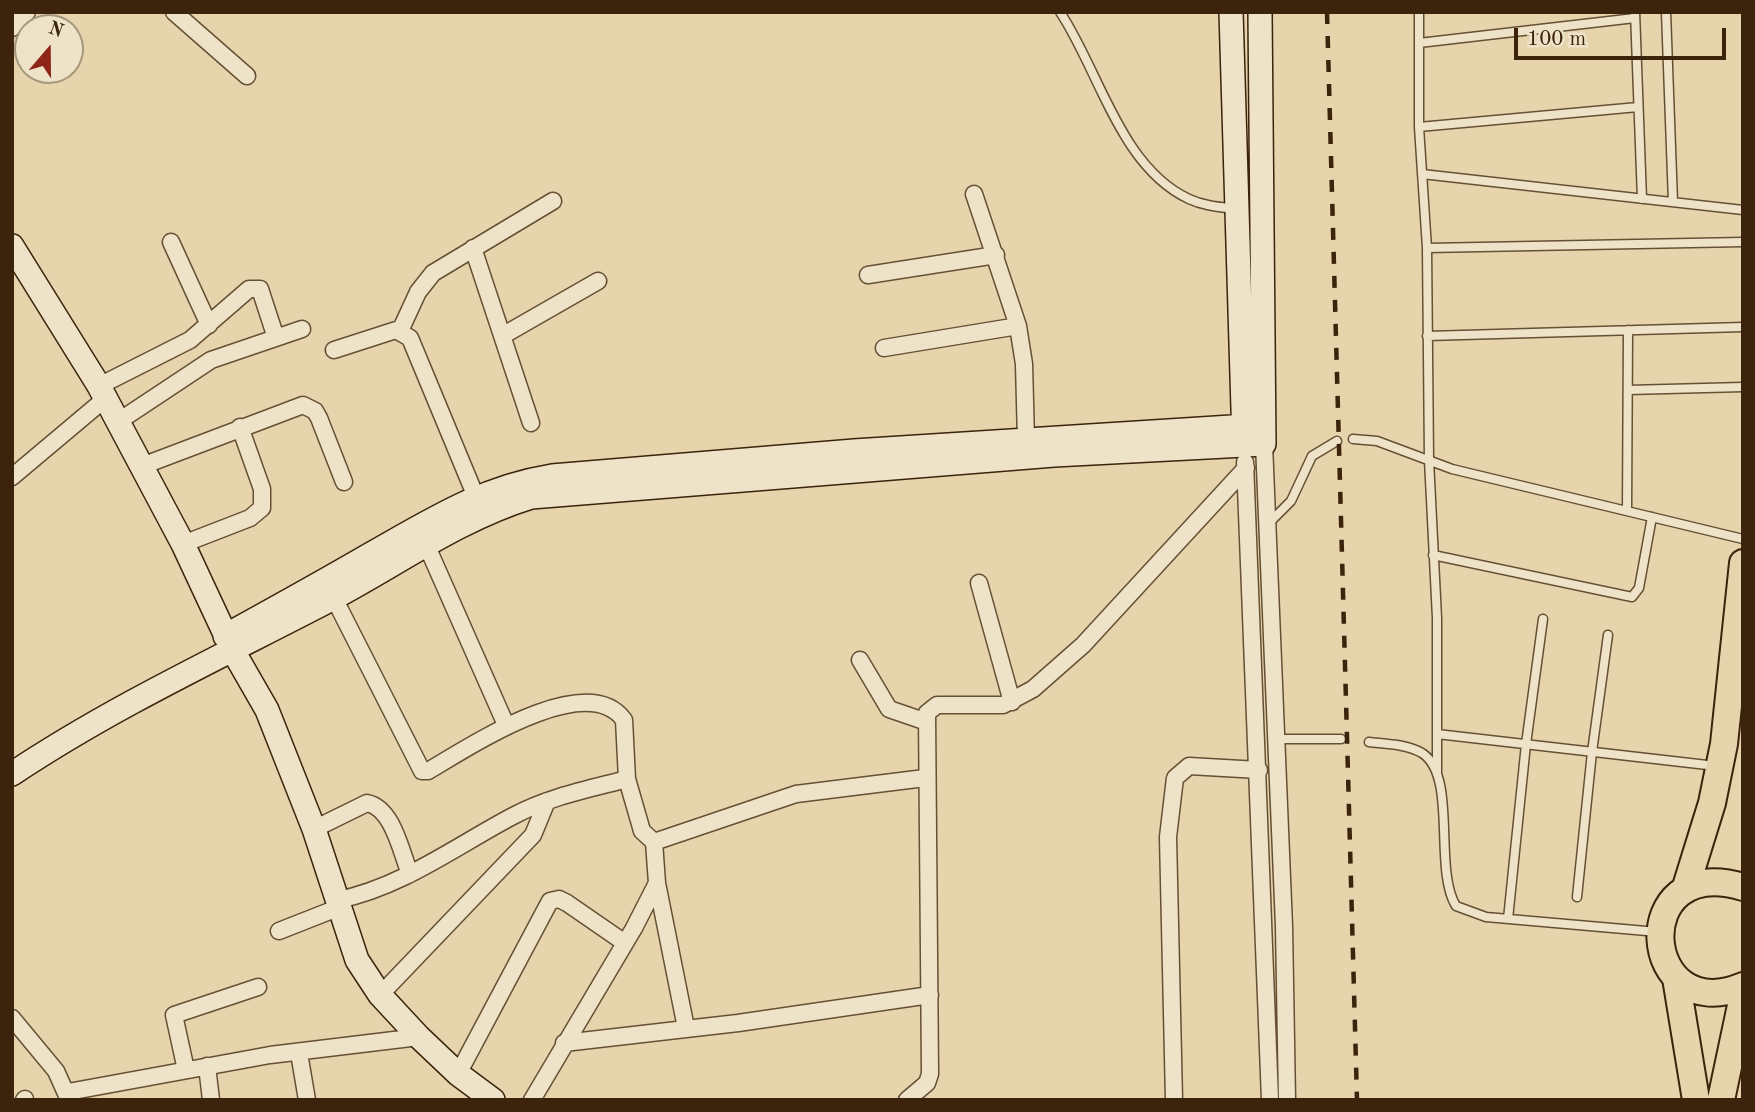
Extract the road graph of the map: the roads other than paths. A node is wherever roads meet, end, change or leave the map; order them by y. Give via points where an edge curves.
1 (27, 12) edge
2 (174, 12) edge
3 (1060, 12) edge
4 (1231, 12) edge
5 (1260, 12) edge
6 (1419, 12) edge
7 (1666, 12) edge
8 (1635, 15) edge
9 (12, 28) edge
10 (1419, 43) junction
11 (247, 76) dead end
12 (1638, 107) junction
13 (1419, 127) junction
14 (1422, 174) junction
15 (974, 194) dead end
16 (1642, 199) junction
17 (553, 201) dead end
18 (1673, 202) junction
19 (1239, 210) junction
20 (1743, 210) edge
21 (171, 242) dead end
22 (1743, 242) edge
23 (12, 246) edge
24 (473, 248) junction
25 (1427, 248) junction
26 (996, 255) junction
27 (868, 275) dead end
28 (598, 281) dead end
29 (209, 324) junction
30 (1018, 326) junction
31 (1743, 327) edge
32 (302, 330) dead end
33 (1628, 330) junction
34 (400, 331) junction
35 (502, 336) junction
36 (1427, 336) junction
37 (276, 338) junction
38 (884, 348) dead end
39 (334, 350) dead end
40 (1743, 387) edge
41 (1628, 390) junction
42 (103, 392) junction
43 (116, 423) junction
44 (531, 423) dead end
45 (240, 427) junction
46 (1254, 435) junction
47 (1353, 439) dead end
48 (1026, 440) junction
49 (1337, 441) dead end
50 (1429, 460) junction
51 (142, 466) junction
52 (1246, 468) junction
53 (12, 477) edge
54 (344, 482) dead end
55 (476, 497) junction
56 (1627, 511) junction
57 (1652, 517) junction
58 (1268, 524) junction
59 (1743, 540) edge
60 (183, 544) junction
61 (426, 544) junction
62 (1433, 555) junction
63 (1743, 563) edge
64 (979, 583) dead end
65 (334, 598) junction
66 (1543, 620) dead end
67 (1608, 635) dead end
68 (229, 642) junction
69 (860, 660) dead end
70 (1738, 663) edge
71 (1012, 702) junction
72 (925, 722) junction
73 (506, 725) junction
74 (1437, 734) junction
75 (1276, 739) junction
76 (1341, 739) dead end
77 (1369, 742) dead end
78 (1526, 744) junction
79 (1592, 752) junction
80 (12, 756) edge
81 (1722, 756) junction
82 (1259, 770) junction
83 (1437, 772) junction
84 (12, 774) edge
85 (925, 778) junction
86 (627, 779) junction
87 (547, 801) junction
88 (314, 829) junction
89 (654, 842) junction
90 (410, 874) junction
91 (657, 883) junction
92 (1743, 887) edge
93 (1685, 890) junction
94 (1577, 897) dead end
95 (339, 904) junction
96 (1508, 919) junction
97 (278, 931) dead end
98 (1659, 932) junction
99 (625, 943) junction
100 (1676, 978) junction
101 (1743, 986) edge
102 (258, 987) dead end
103 (380, 995) junction
104 (930, 995) junction
105 (1743, 996) edge
106 (12, 1018) edge
107 (686, 1028) junction
108 (419, 1037) junction
109 (564, 1043) junction
110 (299, 1053) junction
111 (207, 1066) junction
112 (186, 1070) junction
113 (457, 1074) junction
114 (1714, 1091) edge
115 (68, 1096) edge
116 (211, 1100) edge
117 (307, 1100) edge
118 (493, 1100) edge
119 (532, 1100) edge
120 (907, 1100) edge
121 (1174, 1100) edge
122 (1270, 1100) edge
123 (1287, 1100) edge

1 - 9 street
2 - 11 street
3 - 19 lane via 1117,122 1160,180 1188,199
4 - 19 main road
5 - 46 main road
6 - 10 lane
7 - 18 lane
8 - 10 lane
8 - 12 lane
10 - 13 lane
12 - 13 lane
12 - 16 lane
13 - 14 lane
14 - 16 lane
14 - 25 lane
15 - 26 street
16 - 18 lane
17 - 24 street
18 - 20 lane
19 - 46 main road
21 - 29 street
22 - 25 lane
23 - 42 main road
24 - 34 street via 426,279
24 - 35 street
25 - 36 lane
26 - 27 street
26 - 30 street
28 - 35 street
29 - 37 street via 256,287 265,297
29 - 42 street
30 - 38 street
30 - 48 street
31 - 33 lane
32 - 37 street
33 - 36 lane
33 - 41 lane
34 - 39 street
34 - 55 street via 414,344
35 - 44 street
36 - 50 lane
37 - 43 street via 211,360
40 - 41 lane
41 - 56 lane
42 - 43 main road
42 - 53 street
43 - 51 main road
45 - 51 street
45 - 54 street via 297,405 309,407 319,418
45 - 60 street via 262,489 262,508 250,518
46 - 48 main road
46 - 52 street
46 - 58 street
46 - 61 main road via 531,496 498,507
47 - 50 lane via 1377,441
48 - 55 main road via 552,476 514,482
49 - 58 lane via 1312,456 1291,500
50 - 56 lane
50 - 62 lane
51 - 60 main road
52 - 71 street via 1067,661
52 - 82 street
55 - 68 main road
56 - 57 lane
57 - 59 lane
57 - 62 lane via 1639,587 1632,597
58 - 75 street
60 - 68 main road
61 - 65 main road
61 - 73 street
62 - 74 lane
63 - 70 main road
64 - 71 street
65 - 68 main road
65 - 73 street via 422,771 428,772
66 - 78 lane
67 - 79 lane
68 - 80 main road via 86,710
68 - 84 main road
68 - 88 main road via 282,742
69 - 72 street via 889,709
70 - 81 main road
71 - 72 street via 937,705 927,713
72 - 85 street
73 - 86 street via 584,704 609,708 624,720
74 - 78 lane
74 - 83 lane
75 - 76 lane
75 - 123 street
77 - 83 lane via 1422,753
78 - 79 lane
78 - 96 lane
79 - 81 lane
79 - 94 lane
81 - 93 main road
82 - 121 street via 1189,766 1175,778 1168,837
82 - 122 street
83 - 96 lane via 1449,895 1466,912
85 - 89 street via 796,794
85 - 104 street
86 - 87 street
86 - 89 street via 642,831
87 - 90 street
87 - 103 street via 533,835
88 - 90 street via 354,808 374,805 388,819
88 - 95 main road
89 - 91 street
90 - 95 street
91 - 99 street
91 - 107 street
92 - 93 main road via 1713,881
93 - 98 main road via 1663,915
95 - 97 street
95 - 103 main road via 357,960
96 - 98 lane
98 - 100 main road via 1660,949
99 - 109 street
99 - 113 street via 567,903 550,901
100 - 101 main road via 1691,989 1710,993
100 - 114 main road
102 - 112 street via 174,1015
103 - 108 main road
104 - 107 street
104 - 120 street via 930,1074 927,1083
105 - 114 main road
106 - 115 street via 56,1071
107 - 109 street
108 - 110 street
108 - 113 main road
109 - 119 street
110 - 111 street
110 - 117 street
111 - 112 street
111 - 116 street
112 - 115 street
113 - 118 main road

